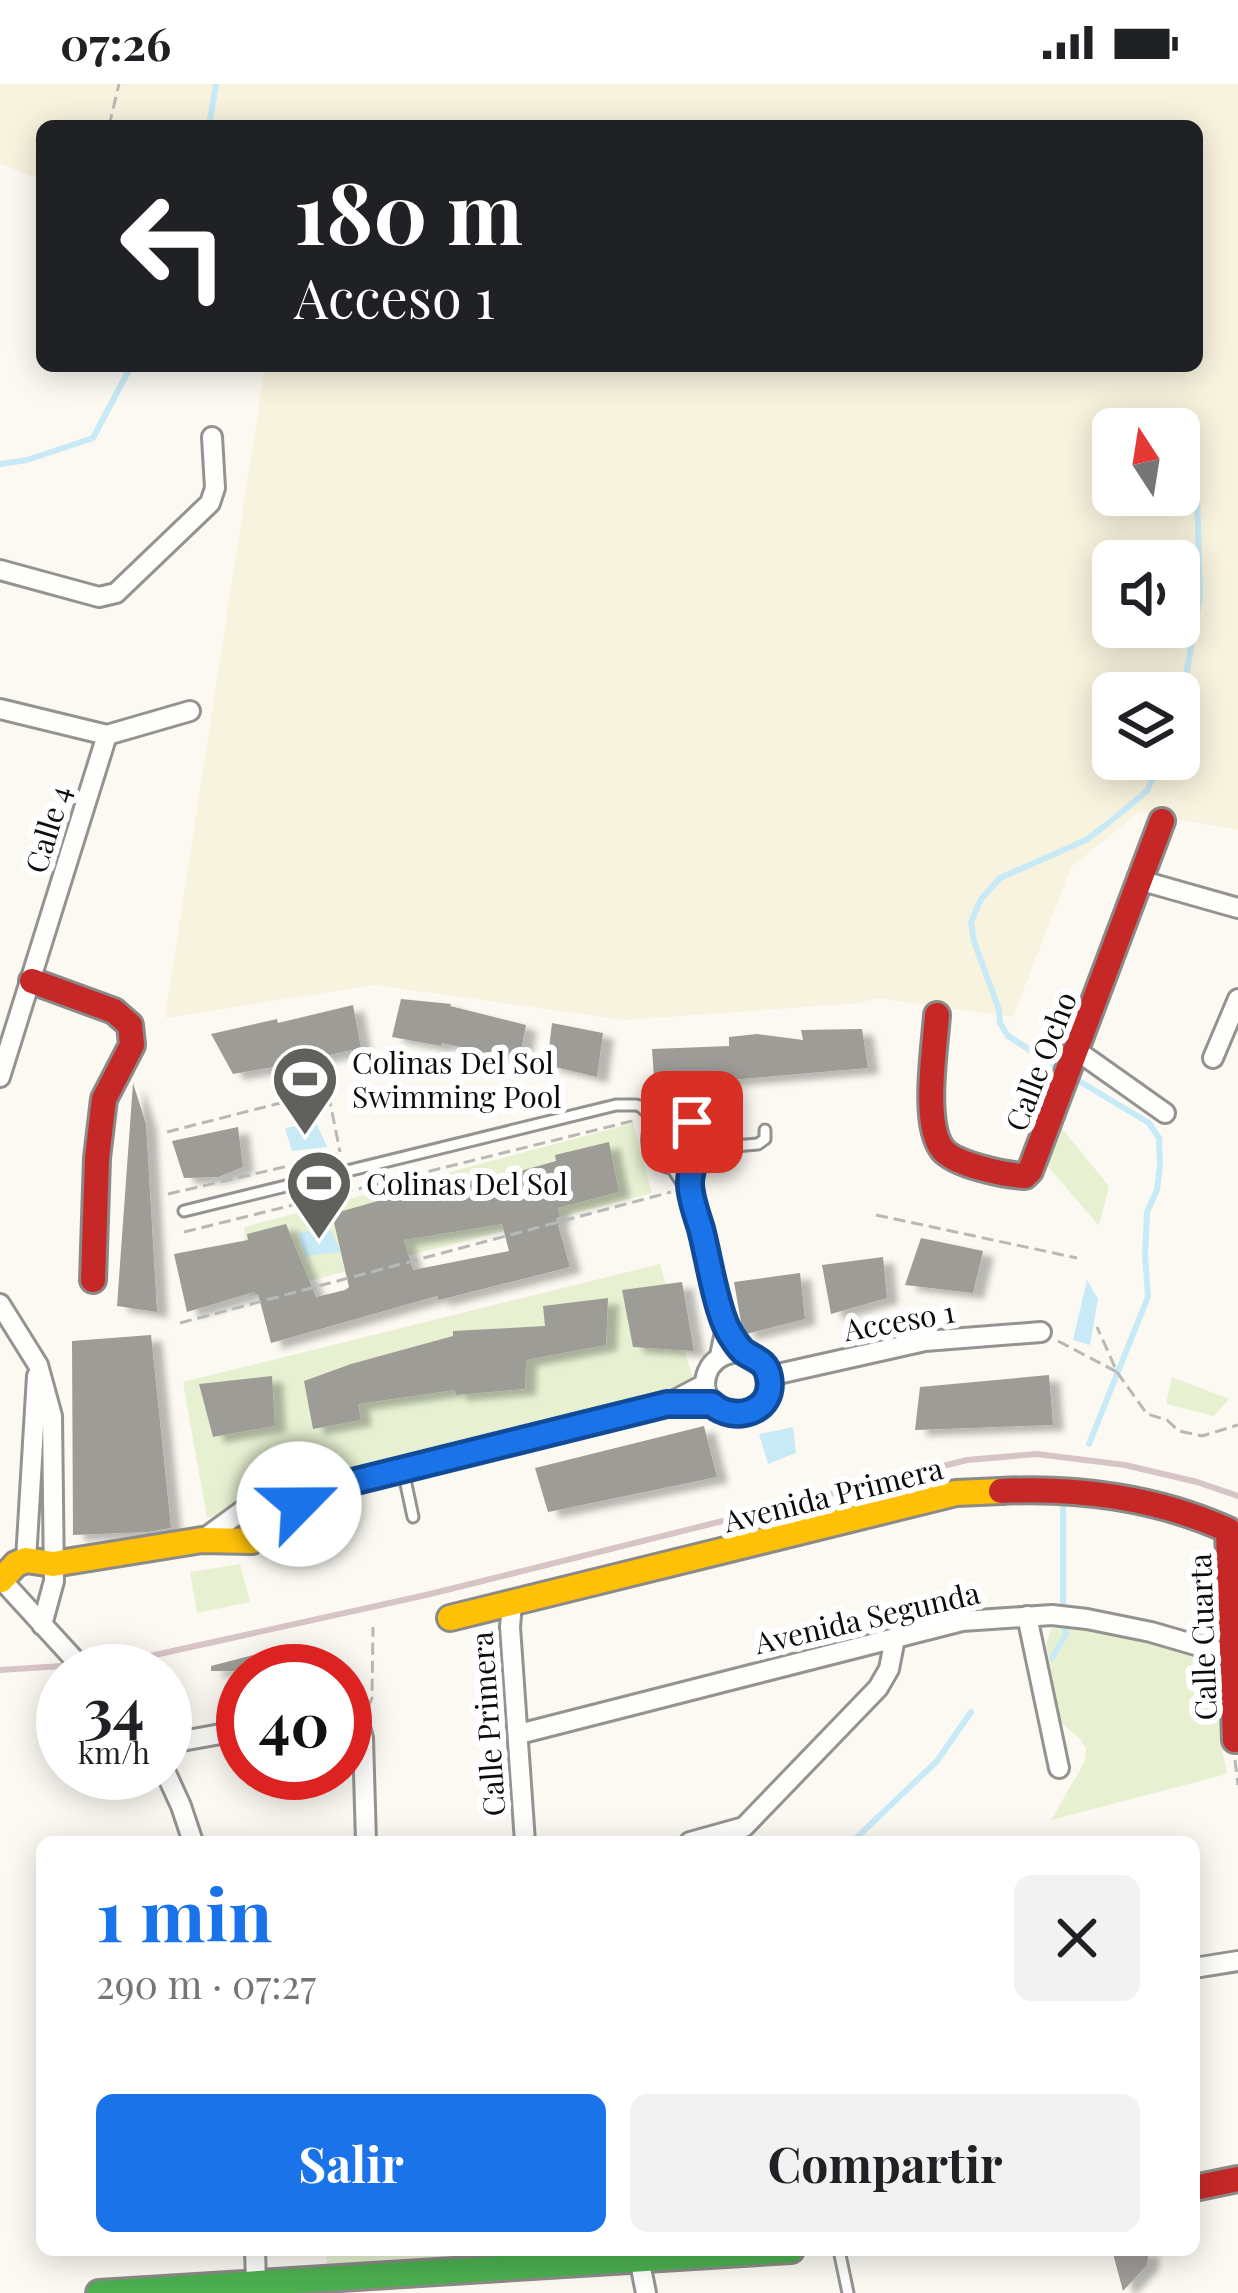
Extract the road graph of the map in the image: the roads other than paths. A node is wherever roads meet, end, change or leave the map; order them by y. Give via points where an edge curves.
1 (212, 437) dead end
2 (0, 570) edge
3 (0, 709) edge
4 (190, 711) dead end
5 (107, 736) junction
6 (1162, 821) dead end
7 (1139, 880) junction
8 (1238, 908) edge
9 (32, 981) junction
10 (1238, 999) edge
11 (937, 1015) dead end
12 (1213, 1058) dead end
13 (1070, 1066) junction
14 (0, 1077) edge
15 (636, 1105) junction
16 (1165, 1113) dead end
17 (675, 1116) junction
18 (650, 1128) junction
19 (765, 1130) dead end
20 (683, 1159) junction
21 (184, 1211) dead end
22 (94, 1280) dead end
23 (0, 1304) edge
24 (726, 1327) junction
25 (1041, 1332) road end
26 (743, 1352) junction
27 (720, 1356) junction
28 (38, 1366) junction
29 (769, 1376) junction
30 (705, 1384) junction
31 (667, 1404) junction
32 (712, 1404) junction
33 (403, 1470) junction
34 (316, 1491) junction
35 (413, 1517) dead end
36 (1229, 1533) joint
37 (202, 1540) junction
38 (26, 1559) junction
39 (53, 1564) junction
40 (1, 1579) edge
41 (512, 1603) junction
42 (1027, 1616) junction
43 (450, 1618) dead end
44 (42, 1625) junction
45 (895, 1638) junction
46 (60, 1644) edge
47 (1230, 1655) junction
48 (519, 1734) junction
49 (1235, 1740) edge
50 (1059, 1768) dead end
51 (179, 1800) edge
52 (365, 1800) edge
53 (745, 1835) edge
54 (191, 1836) edge
55 (366, 1836) edge
56 (525, 1836) edge
57 (1238, 1961) edge
58 (1200, 1967) edge
59 (1238, 2179) edge
60 (1200, 2187) edge
61 (255, 2256) edge
62 (721, 2256) edge
63 (840, 2256) edge
64 (579, 2257) edge
65 (640, 2263) junction
66 (256, 2281) junction
67 (99, 2293) edge
68 (646, 2293) edge
69 (848, 2293) edge

1 - 2 street via 211,503 116,593 99,597
3 - 5 street
4 - 5 street
5 - 9 street, Calle 4
6 - 7 street, Calle Ocho
7 - 8 street
7 - 13 street, Calle Ocho
9 - 14 street, Calle 4
9 - 22 street via 115,1011 130,1025 132,1045 104,1099
10 - 12 street
11 - 13 street, Calle Ocho via 933,1120 943,1152 1025,1176
13 - 16 street
15 - 17 lane
15 - 18 lane via 647,1111
15 - 21 lane
17 - 18 street
17 - 20 street via 689,1120 701,1139
18 - 20 street via 665,1162
19 - 20 lane via 758,1144
20 - 24 street
23 - 28 street
24 - 26 street
24 - 27 street
25 - 29 street, Acceso 1 via 925,1341
26 - 27 street
26 - 29 street
27 - 30 street
28 - 38 street
28 - 39 street via 52,1416
29 - 32 street via 756,1410 728,1414
30 - 31 street
30 - 32 street
31 - 32 street
31 - 33 street
33 - 34 street
33 - 35 lane
34 - 37 street via 255,1505
34 - 37 street via 261,1538
36 - 41 street, Avenida Primera via 1113,1495 956,1493
36 - 47 street, Calle Cuarta
37 - 39 street
38 - 39 street
38 - 40 street
39 - 44 street
40 - 44 street
41 - 43 street, Avenida Primera
41 - 48 street, Calle Primera
42 - 45 street, Avenida Segunda
42 - 47 street, Avenida Segunda via 1130,1628
42 - 50 street
44 - 46 street
45 - 48 street, Avenida Segunda
45 - 53 street via 878,1688
47 - 49 street, Calle Cuarta
48 - 56 street, Calle Primera
51 - 54 street
52 - 55 street
57 - 58 street
59 - 60 street
61 - 66 street
62 - 65 street
63 - 69 lane
64 - 65 street
64 - 66 street
65 - 68 street
66 - 67 street

